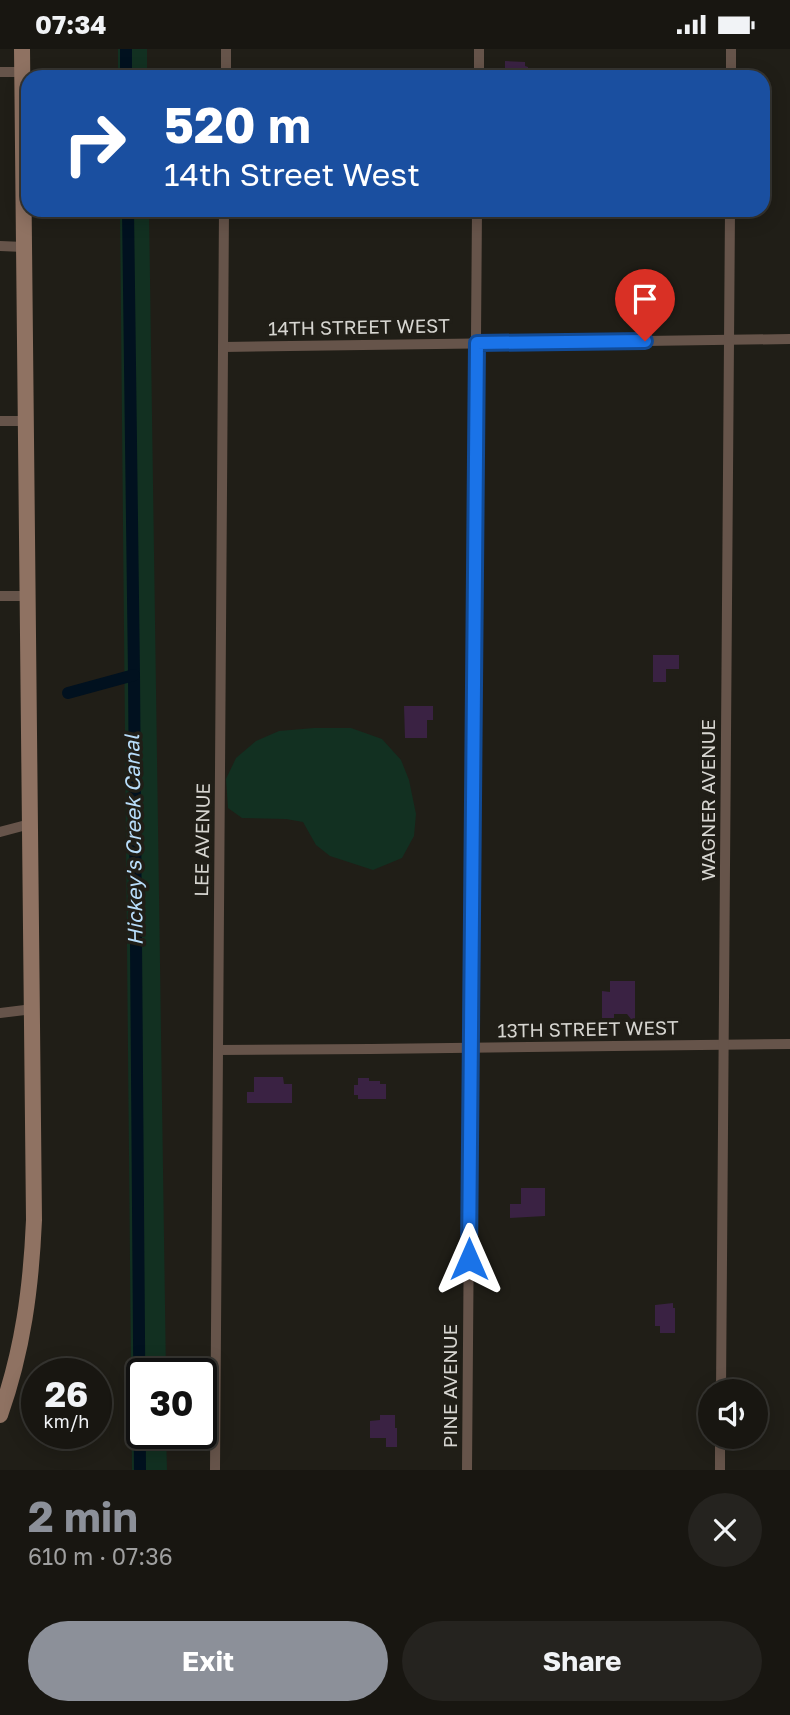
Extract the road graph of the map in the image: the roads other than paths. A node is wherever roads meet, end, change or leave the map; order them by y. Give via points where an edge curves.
1 (22, 49) edge
2 (226, 49) edge
3 (479, 49) edge
4 (731, 49) edge
5 (23, 70) edge
6 (226, 70) edge
7 (478, 70) edge
8 (731, 70) edge
9 (0, 72) edge
10 (21, 72) edge
11 (24, 217) edge
12 (225, 217) edge
13 (477, 217) edge
14 (730, 217) edge
15 (0, 246) edge
16 (24, 247) junction
17 (729, 339) junction
18 (790, 339) edge
19 (477, 343) junction
20 (223, 347) junction
21 (0, 421) edge
22 (26, 421) junction
23 (0, 596) edge
24 (28, 596) junction
25 (30, 824) junction
26 (0, 832) edge
27 (33, 1009) junction
28 (0, 1013) edge
29 (790, 1044) edge
30 (723, 1045) junction
31 (471, 1048) junction
32 (218, 1050) junction
33 (721, 1379) edge
34 (0, 1415) edge
35 (720, 1449) edge
36 (215, 1470) edge
37 (467, 1470) edge
38 (720, 1470) edge

1 - 5 street
2 - 6 street
3 - 7 street
4 - 8 street
9 - 10 street
11 - 16 street
12 - 20 street, LEE AVENUE
13 - 19 street, PINE AVENUE
14 - 17 street, WAGNER AVENUE
15 - 16 street
16 - 22 street
17 - 18 street, 14TH STREET WEST
17 - 19 street, 14TH STREET WEST
17 - 30 street, WAGNER AVENUE
19 - 20 street, 14TH STREET WEST
19 - 31 street, PINE AVENUE
20 - 32 street, LEE AVENUE
21 - 22 street
22 - 24 street
23 - 24 street
24 - 25 street
25 - 26 street
25 - 27 street
27 - 28 street
27 - 34 street via 33,1253 23,1333
29 - 30 street, 13TH STREET WEST
30 - 31 street, 13TH STREET WEST
30 - 33 street, WAGNER AVENUE
31 - 32 street, 13TH STREET WEST
31 - 37 street, PINE AVENUE
32 - 36 street, LEE AVENUE
35 - 38 street

